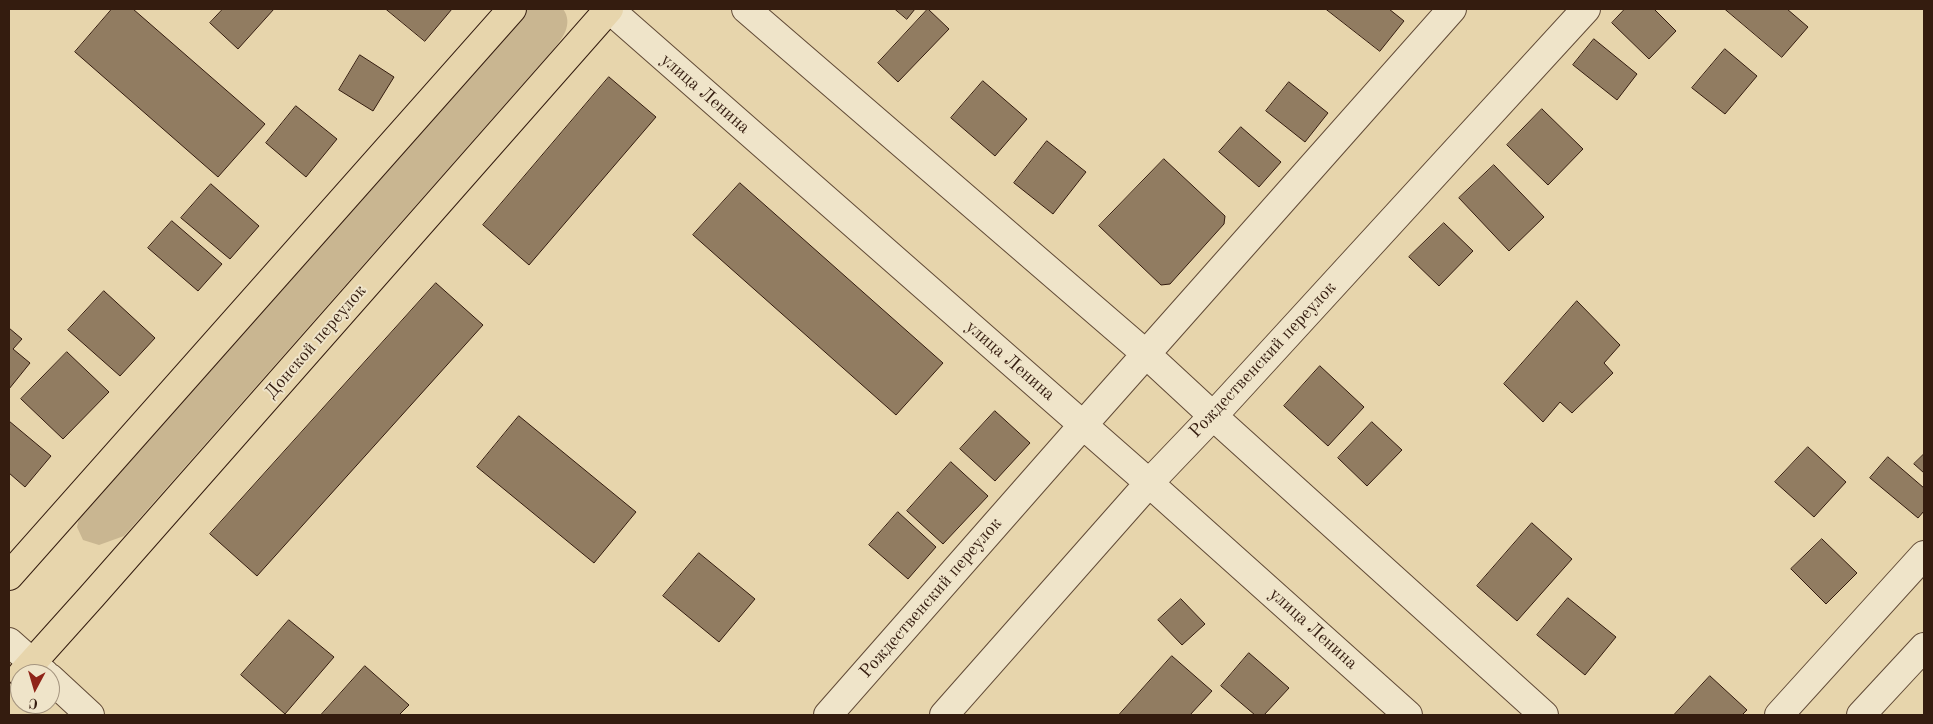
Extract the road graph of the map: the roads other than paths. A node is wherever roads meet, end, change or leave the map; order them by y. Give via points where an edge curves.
1 (512, 9) edge
2 (609, 9) edge
3 (746, 9) edge
4 (1452, 9) edge
5 (1586, 9) edge
6 (1146, 354) junction
7 (1213, 416) junction
8 (1083, 425) junction
9 (1149, 483) junction
10 (1924, 555) edge
11 (9, 576) edge
12 (9, 642) edge
13 (1924, 647) edge
14 (27, 664) edge
15 (41, 664) edge
16 (60, 692) edge
17 (90, 715) edge
18 (828, 715) edge
19 (944, 715) edge
20 (1408, 715) edge
21 (1544, 715) edge
22 (1779, 715) edge
23 (1861, 715) edge

1 - 11 main road
2 - 8 street, улица Ленина
2 - 15 main road, Донской переулок via 99,589
3 - 6 street
4 - 6 street, Рождественский переулок
5 - 7 street, Рождественский переулок
6 - 7 street
6 - 8 street, Рождественский переулок
7 - 9 street, Рождественский переулок
7 - 21 street
8 - 9 street, улица Ленина
8 - 18 street, Рождественский переулок
9 - 19 street, Рождественский переулок
9 - 20 street, улица Ленина
10 - 22 street
12 - 14 street
13 - 23 street
16 - 17 street

